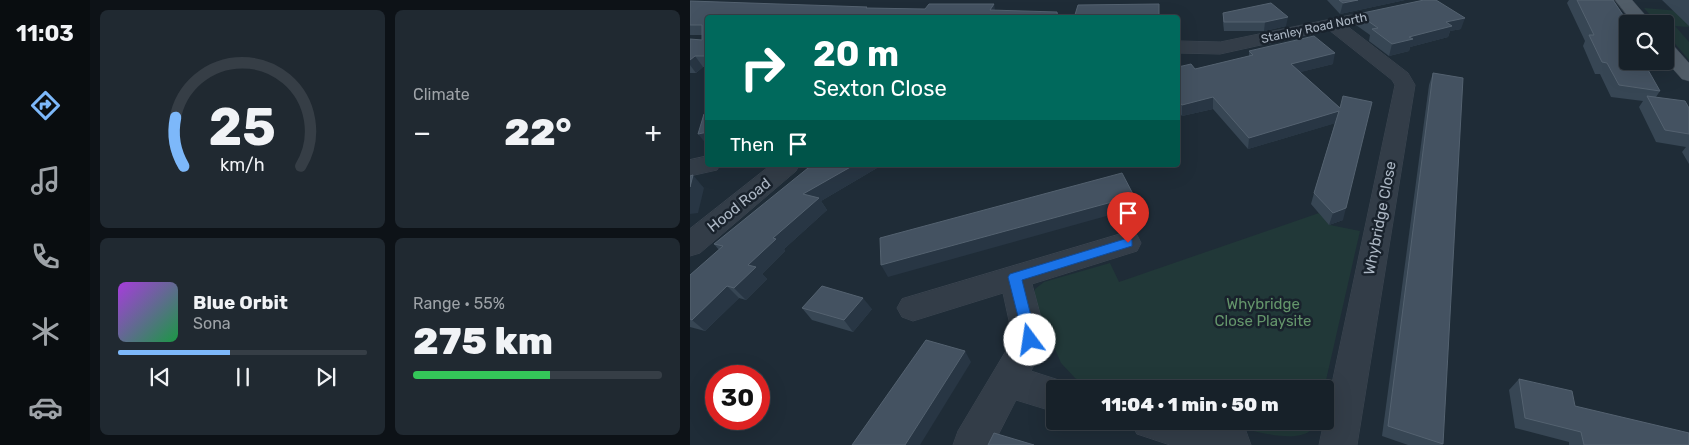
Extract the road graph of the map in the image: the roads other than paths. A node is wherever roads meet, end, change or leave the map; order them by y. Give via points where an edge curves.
1 (1623, 0) edge
2 (1636, 15) edge
3 (1367, 16) edge
4 (1333, 24) junction
5 (1182, 48) edge
6 (1674, 58) edge
7 (1689, 75) edge
8 (705, 165) edge
9 (786, 167) edge
10 (690, 168) edge
11 (1128, 243) dead end
12 (690, 245) edge
13 (1015, 277) junction
14 (913, 308) dead end
15 (1007, 381) junction
16 (1046, 392) edge
17 (1181, 430) edge
18 (972, 445) edge
19 (1232, 445) edge
20 (1338, 445) edge

1 - 2 main road
3 - 4 street, Stanley Road North
4 - 5 street, Stanley Road North via 1220,48
4 - 20 street, Whybridge Close via 1401,77 1405,85
6 - 7 main road
8 - 10 street
9 - 12 street, Hood Road
11 - 13 street
13 - 14 street
13 - 15 street via 1030,340
15 - 16 street
15 - 18 street
17 - 19 street

